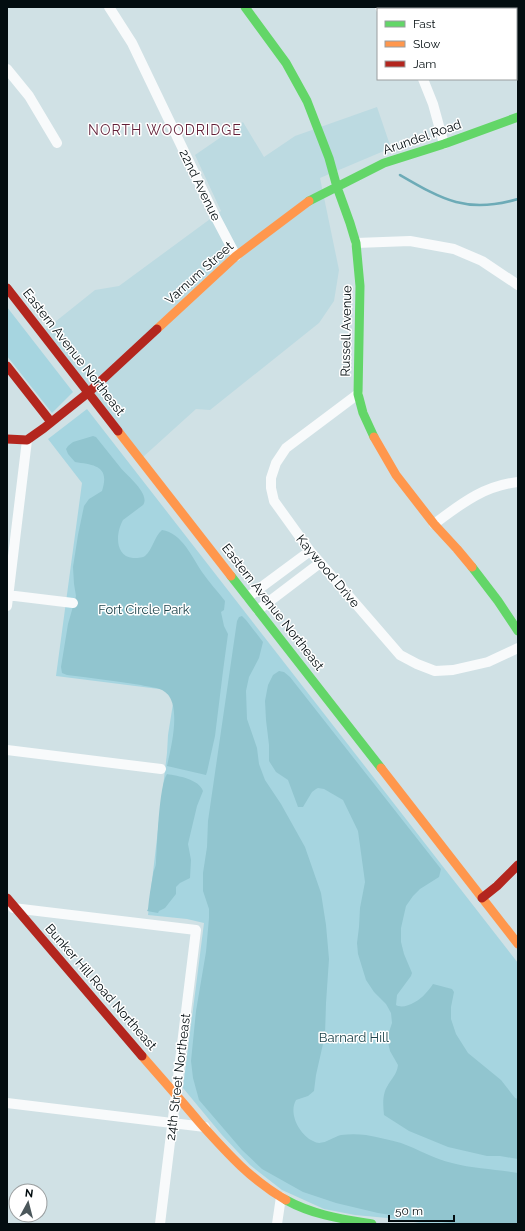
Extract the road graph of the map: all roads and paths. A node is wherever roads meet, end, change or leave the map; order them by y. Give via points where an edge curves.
1 (109, 7) edge
2 (245, 7) edge
3 (7, 69) edge
4 (423, 80) edge
5 (518, 117) edge
6 (57, 143) dead end
7 (444, 144) junction
8 (336, 187) junction
9 (356, 243) junction
10 (236, 256) junction
11 (518, 285) edge
12 (7, 288) edge
13 (7, 366) edge
14 (90, 392) junction
15 (358, 394) junction
16 (52, 422) junction
17 (7, 439) edge
18 (27, 440) junction
19 (518, 482) edge
20 (434, 524) junction
21 (310, 552) junction
22 (320, 563) junction
23 (248, 597) junction
24 (7, 599) edge
25 (73, 603) dead end
26 (258, 610) junction
27 (518, 631) edge
28 (518, 648) edge
29 (7, 750) edge
30 (161, 769) dead end
31 (518, 865) edge
32 (7, 898) edge
33 (482, 898) junction
34 (12, 908) edge
35 (518, 944) edge
36 (176, 1095) junction
37 (7, 1103) edge
38 (172, 1123) junction
39 (205, 1127) junction
40 (280, 1197) junction
41 (160, 1224) edge
42 (277, 1224) edge
43 (372, 1224) edge

1 - 10 street, 22nd Avenue via 132,43
2 - 8 street, Russell Avenue via 286,64 307,101 329,158
3 - 6 street via 29,96
4 - 7 street
5 - 7 street, Arundel Road
7 - 8 street, Arundel Road via 384,163
8 - 9 street, Russell Avenue
8 - 10 street, Varnum Street via 308,201
9 - 11 street via 410,241 454,249 482,261
9 - 15 street, Russell Avenue via 360,286
10 - 14 street, Varnum Street
12 - 14 street, Eastern Avenue Northeast
13 - 16 street
14 - 16 street, Varnum Street
14 - 23 street, Eastern Avenue Northeast
15 - 20 street, Russell Avenue via 373,435 396,475
15 - 21 street, Kaywood Drive via 286,448 276,462 271,478 274,501
16 - 18 street, Varnum Street
17 - 18 street
18 - 24 street
19 - 20 street via 487,489 464,501
20 - 27 street, Russell Avenue via 489,590
21 - 22 street, Kaywood Drive
21 - 23 street
22 - 26 street
22 - 28 street, Kaywood Drive via 400,655 417,664 435,671 453,670 488,662
23 - 26 street, Eastern Avenue Northeast
24 - 25 street
26 - 33 street, Eastern Avenue Northeast
29 - 30 street
31 - 33 street
32 - 34 street, Bunker Hill Road Northeast
33 - 35 street, Eastern Avenue Northeast
34 - 36 street, Bunker Hill Road Northeast
34 - 36 street, 24th Street Northeast via 196,930
36 - 38 street, 24th Street Northeast
36 - 39 street, Bunker Hill Road Northeast
37 - 38 street
38 - 39 street
38 - 41 street, 24th Street Northeast
39 - 40 street, Bunker Hill Road Northeast via 243,1168
40 - 42 street
40 - 43 street, Bunker Hill Road Northeast via 322,1215

